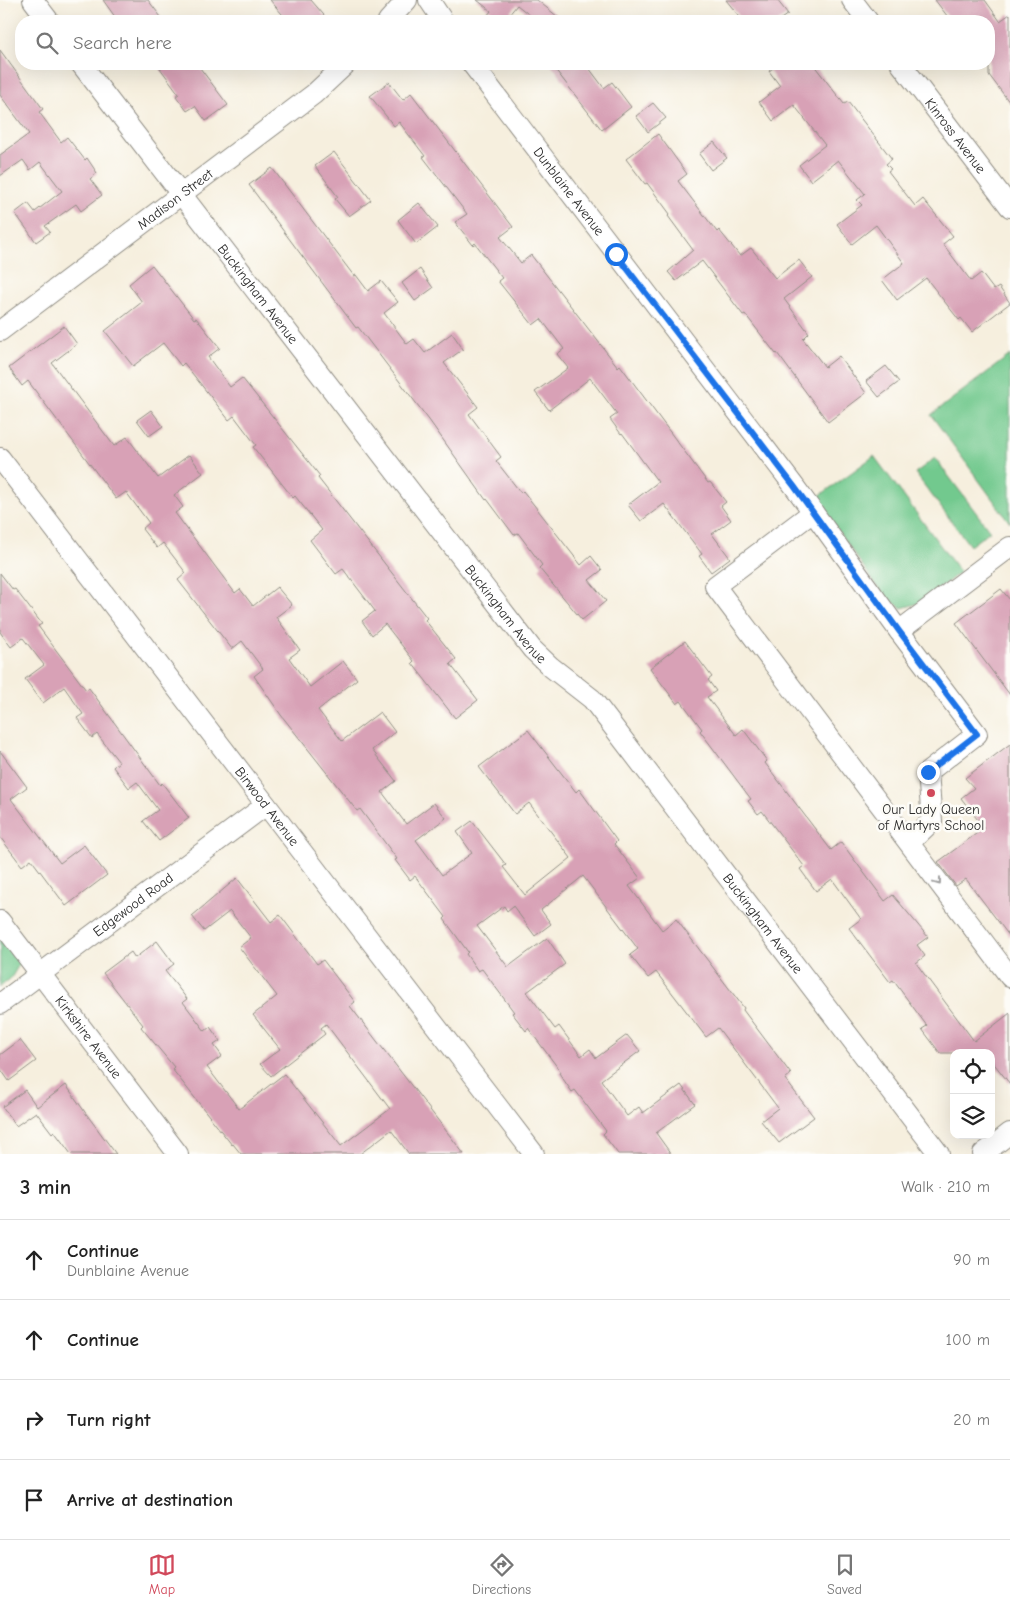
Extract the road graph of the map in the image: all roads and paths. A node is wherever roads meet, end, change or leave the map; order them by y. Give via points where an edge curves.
1 (33, 0) edge
2 (407, 0) edge
3 (429, 0) edge
4 (852, 0) edge
5 (44, 15) edge
6 (393, 15) edge
7 (439, 15) edge
8 (863, 15) edge
9 (86, 70) edge
10 (340, 70) edge
11 (477, 70) edge
12 (906, 70) edge
13 (181, 195) junction
14 (1010, 207) edge
15 (0, 332) edge
16 (0, 458) edge
17 (813, 512) junction
18 (1010, 547) edge
19 (899, 631) junction
20 (266, 805) junction
21 (909, 843) junction
22 (0, 921) edge
23 (40, 974) junction
24 (1010, 977) edge
25 (0, 1004) edge
26 (1010, 1133) edge
27 (178, 1154) edge
28 (534, 1154) edge
29 (939, 1154) edge
30 (983, 1154) edge

1 - 5 street
2 - 6 street
3 - 7 street
4 - 8 street
9 - 13 street, Buckingham Avenue
10 - 13 street, Madison Street via 314,94
11 - 17 street, Dunblaine Avenue
12 - 14 street, Kinross Avenue
13 - 15 street, Madison Street
13 - 29 street, Buckingham Avenue via 532,649 592,699
16 - 20 street, Birwood Avenue
17 - 19 street, Dunblaine Avenue
17 - 21 street via 715,586
18 - 19 street
19 - 21 street, Dunblaine Avenue via 977,734 928,772 932,821
20 - 23 street, Edgewood Road
20 - 28 street, Birwood Avenue
21 -> 24 street
22 - 23 street, Kirkshire Avenue
23 - 25 street, Edgewood Road
23 - 27 street, Kirkshire Avenue
26 - 30 street

